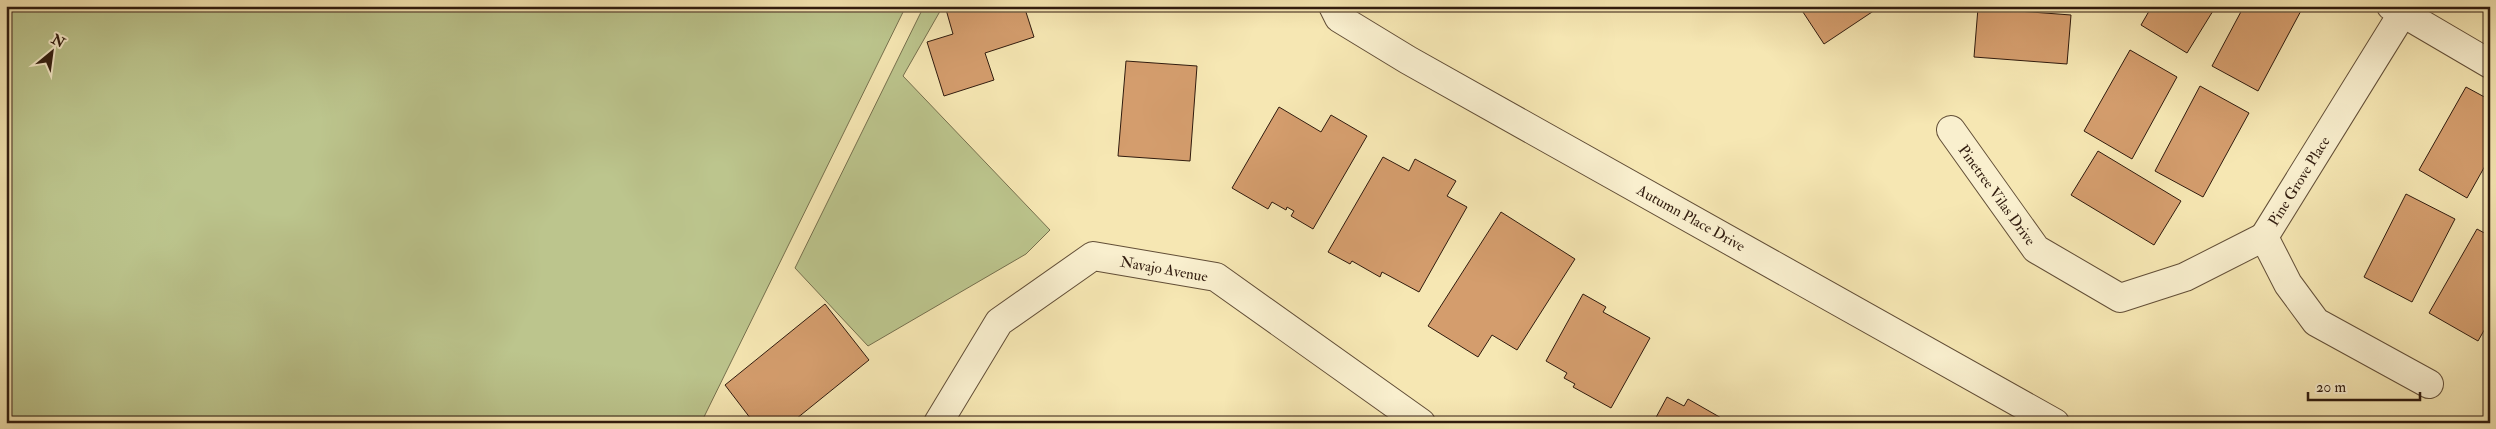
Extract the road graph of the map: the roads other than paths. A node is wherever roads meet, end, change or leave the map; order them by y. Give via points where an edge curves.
1 (1334, 6) edge
2 (2400, 9) edge
3 (2490, 64) edge
4 (1951, 130) dead end
5 (2264, 237) junction
6 (2428, 384) dead end
7 (938, 423) edge
8 (1421, 423) edge
9 (2055, 423) edge

1 - 9 street, Autumn Place Drive via 1339,18 1408,60
2 - 3 street
2 - 5 street, Pine Grove Place
4 - 5 street, Pinetree Vilas Drive via 2036,250 2120,298 2185,277
5 - 6 street, Pine Grove Place via 2288,284 2316,322
7 - 8 street, Navajo Avenue via 999,322 1092,256 1216,278

